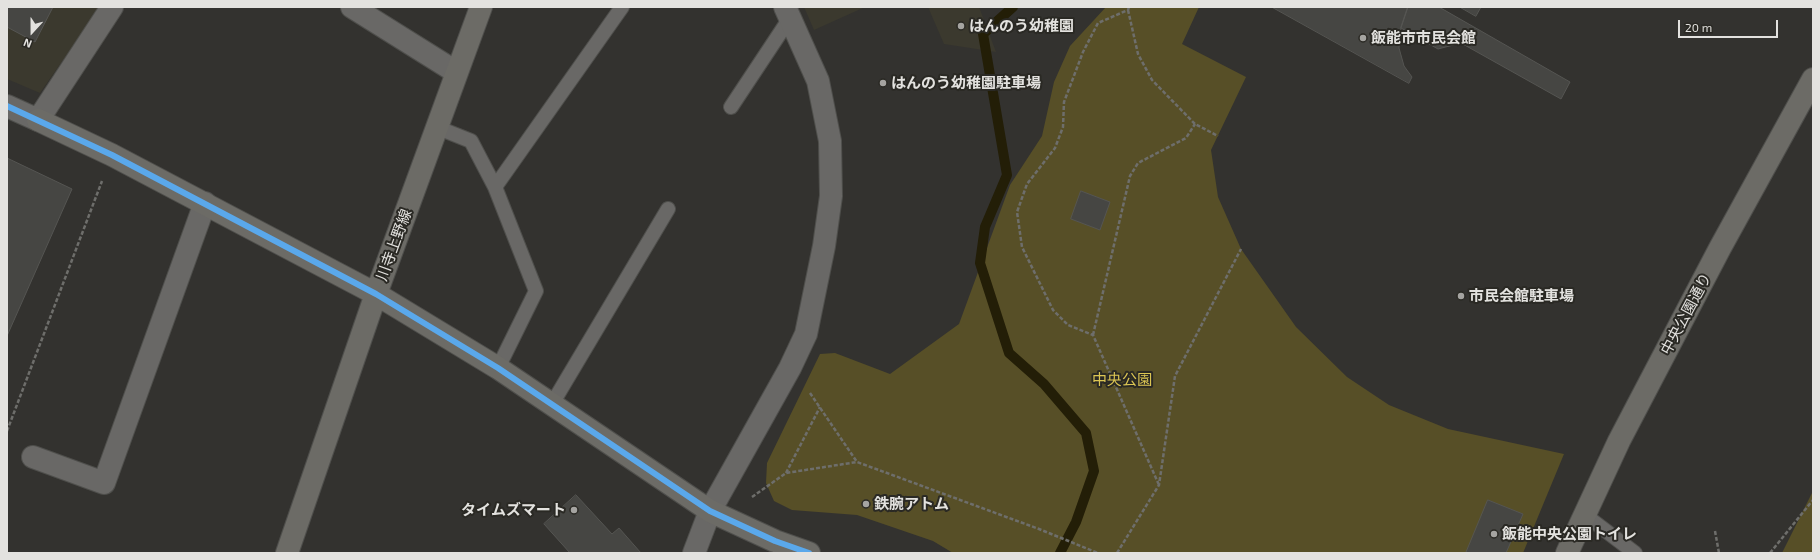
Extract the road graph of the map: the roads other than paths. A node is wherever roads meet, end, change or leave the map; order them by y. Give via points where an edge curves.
1 (112, 7) edge
2 (352, 7) edge
3 (481, 7) edge
4 (622, 7) edge
5 (788, 12) edge
6 (456, 72) junction
7 (1813, 79) edge
8 (7, 106) edge
9 (731, 107) dead end
10 (38, 120) junction
11 (436, 126) junction
12 (495, 187) junction
13 (205, 203) junction
14 (668, 209) dead end
15 (376, 294) junction
16 (498, 368) junction
17 (552, 404) junction
18 (33, 457) dead end
19 (717, 514) junction
20 (1585, 515) junction
21 (287, 553) edge
22 (694, 553) edge
23 (809, 553) edge
24 (1568, 553) edge
25 (1635, 553) edge

1 - 10 street
2 - 6 street
3 - 6 street, 川寺上野線
4 - 12 lane
5 - 9 lane
5 - 19 street via 818,81 830,141 831,196 824,246 806,334
6 - 11 street, 川寺上野線
7 - 20 street, 中央公園通り via 1622,434
8 - 10 street
10 - 13 street
11 - 12 lane via 471,141
11 - 15 street, 川寺上野線
12 - 16 lane via 536,291
13 - 15 street
13 - 18 street via 104,483
14 - 17 lane
15 - 16 street
15 - 21 street, 川寺上野線
16 - 17 street
17 - 19 street
19 - 22 street
19 - 23 street via 776,542
20 - 24 street, 中央公園通り
20 - 25 lane

